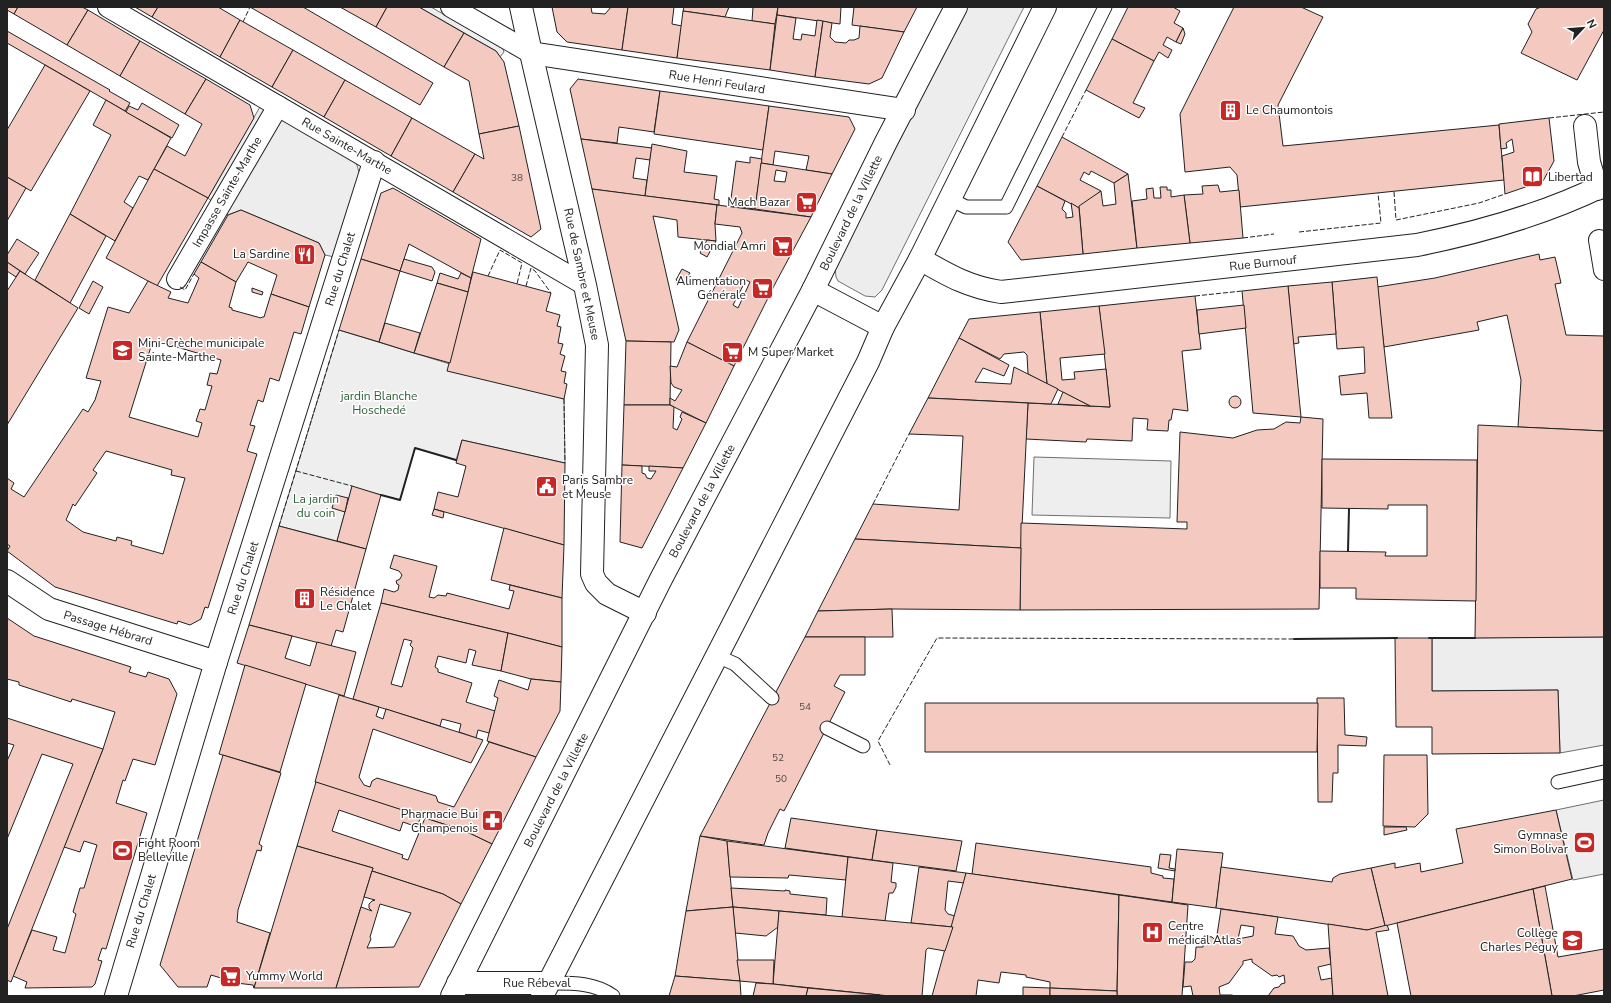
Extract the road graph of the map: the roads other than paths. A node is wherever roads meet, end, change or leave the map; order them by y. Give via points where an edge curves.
1 (108, 7) edge
2 (451, 7) edge
3 (522, 7) edge
4 (956, 7) edge
5 (1045, 7) edge
6 (1105, 7) edge
7 (531, 53) junction
8 (278, 106) junction
9 (904, 110) junction
10 (1585, 126) dead end
11 (374, 162) junction
12 (1600, 187) edge
13 (950, 199) junction
14 (1599, 240) dead end
15 (920, 259) junction
16 (1604, 270) edge
17 (177, 279) dead end
18 (585, 285) junction
19 (813, 290) junction
20 (883, 327) junction
21 (7, 581) edge
22 (645, 613) junction
23 (717, 656) junction
24 (216, 662) junction
25 (772, 698) dead end
26 (827, 728) dead end
27 (863, 746) dead end
28 (1604, 772) edge
29 (1558, 782) dead end
30 (455, 990) edge
31 (545, 990) edge
32 (116, 996) edge
33 (613, 996) edge

1 - 8 street, Rue Sainte-Marthe
2 - 7 street
3 - 7 street, Rue de Sambre et Meuse
4 - 9 street, Boulevard de la Villette
5 - 13 street
6 - 13 lane via 1006,207 966,207
7 - 9 street, Rue Henri Feulard
7 - 18 street, Rue de Sambre et Meuse
8 - 11 street, Rue Sainte-Marthe
8 - 17 street, Impasse Sainte-Marthe
9 - 19 street, Boulevard de la Villette
10 - 12 street via 1589,162
11 - 18 street, Rue Sainte-Marthe
11 - 24 street, Rue du Chalet
12 - 15 street, Rue Burnouf via 1564,203 1483,231 1416,245 1001,292 981,289 962,282
13 - 15 street
14 - 16 street
15 - 20 street
18 - 22 street, Rue de Sambre et Meuse via 597,345 592,574 606,594
19 - 20 street
19 - 22 street, Boulevard de la Villette
20 - 23 street
21 - 24 street, Passage Hébrard via 49,609
22 - 30 street, Boulevard de la Villette
23 - 25 lane via 735,664
23 - 31 street
24 - 32 street, Rue du Chalet
26 - 27 lane
28 - 29 lane
30 - 31 street, Rue Rébeval
31 - 33 lane, Rue Rébeval via 579,983 605,990

